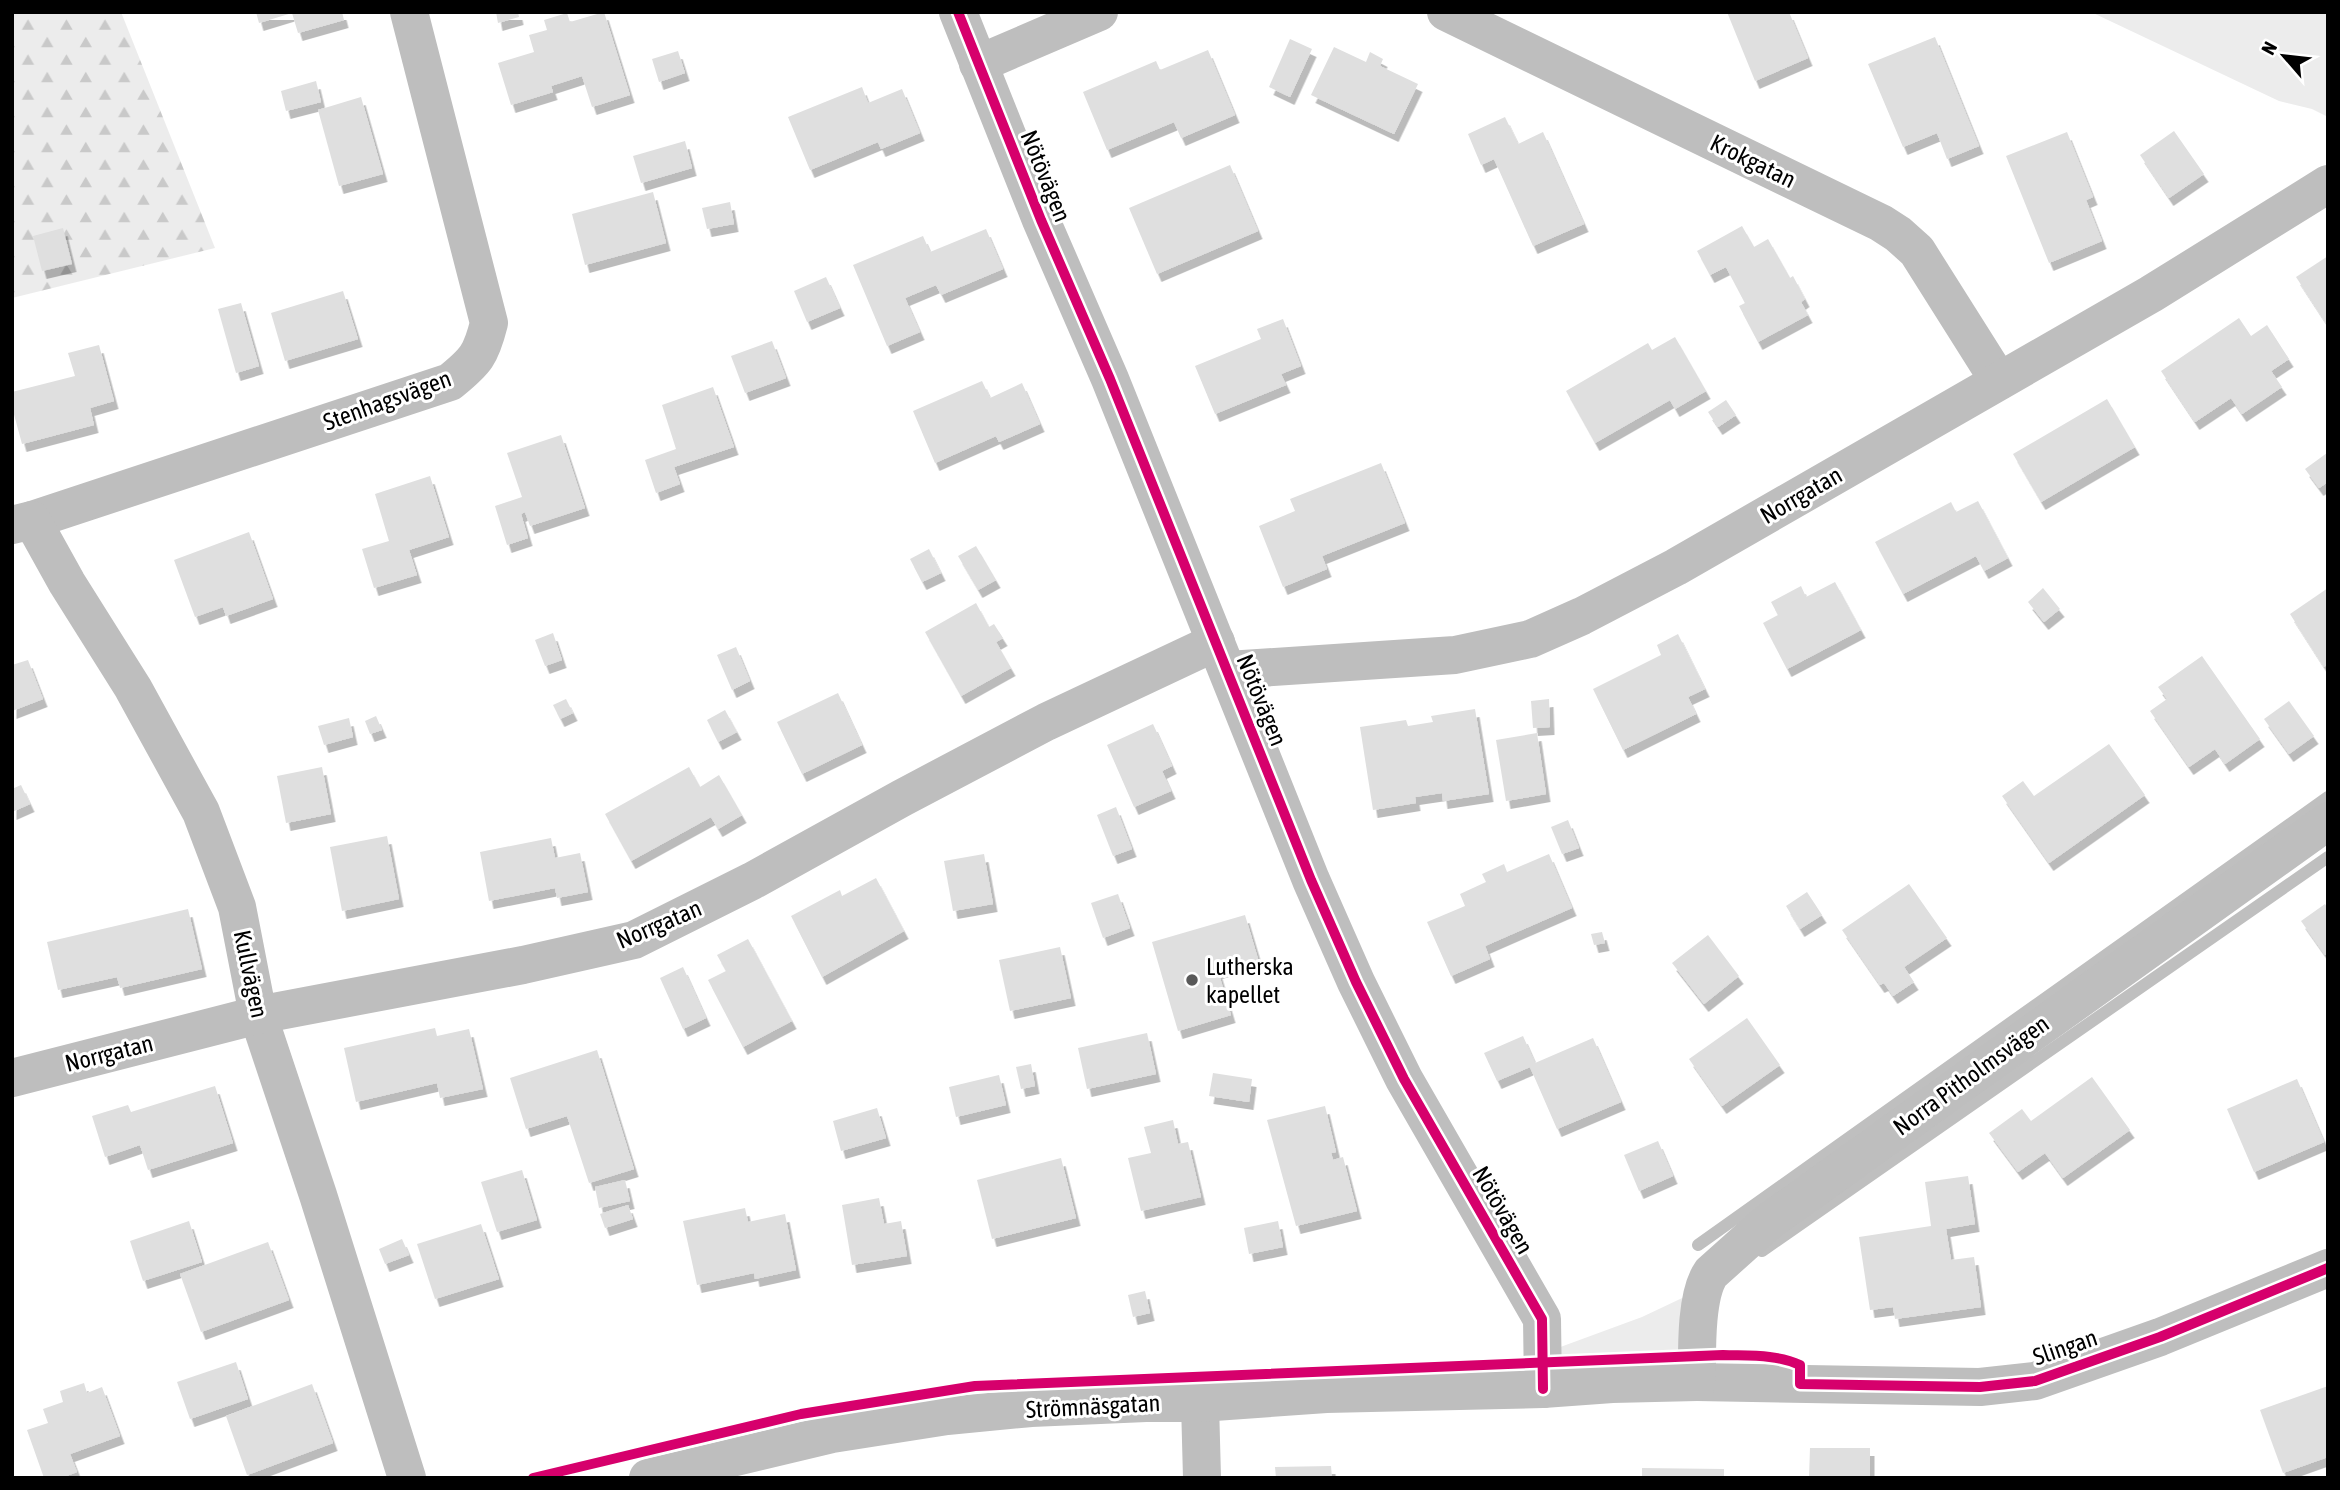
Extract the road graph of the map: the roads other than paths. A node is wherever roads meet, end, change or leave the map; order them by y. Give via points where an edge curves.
1 (409, 12) edge
2 (958, 12) edge
3 (1098, 12) edge
4 (1446, 12) edge
5 (978, 64) junction
6 (2328, 184) edge
7 (1999, 381) junction
8 (22, 523) edge
9 (1222, 656) junction
10 (2328, 821) edge
11 (258, 1015) junction
12 (12, 1078) edge
13 (2328, 1268) edge
14 (1697, 1382) junction
15 (1543, 1389) junction
16 (1200, 1403) junction
17 (407, 1478) edge
18 (649, 1478) edge
19 (1202, 1478) edge

1 - 8 street, Stenhagsvägen via 489,323 482,349 471,365 450,382
2 - 5 street, Nötövägen
3 - 5 street
4 - 7 street, Krokgatan via 1898,234 1917,251
5 - 9 street, Nötövägen
6 - 7 street, Norrgatan
7 - 9 street, Norrgatan via 1676,567 1530,639 1455,655
8 - 11 street, Kullvägen via 67,583 133,688 201,812 237,908
9 - 11 street, Norrgatan via 1046,722 634,940
9 - 15 street, Nötövägen via 1356,982 1404,1079 1542,1319
10 - 14 street, Norra Pitholmsvägen via 1768,1222 1705,1282
11 - 12 street, Norrgatan
11 - 17 street, Kullvägen
13 - 14 street, Slingan via 2160,1337 2035,1381 1980,1387
14 - 15 street, Slingan
15 - 16 street, Strömnäsgatan via 1326,1394
16 - 18 street, Strömnäsgatan via 1031,1408 947,1416 832,1434
16 - 19 street

